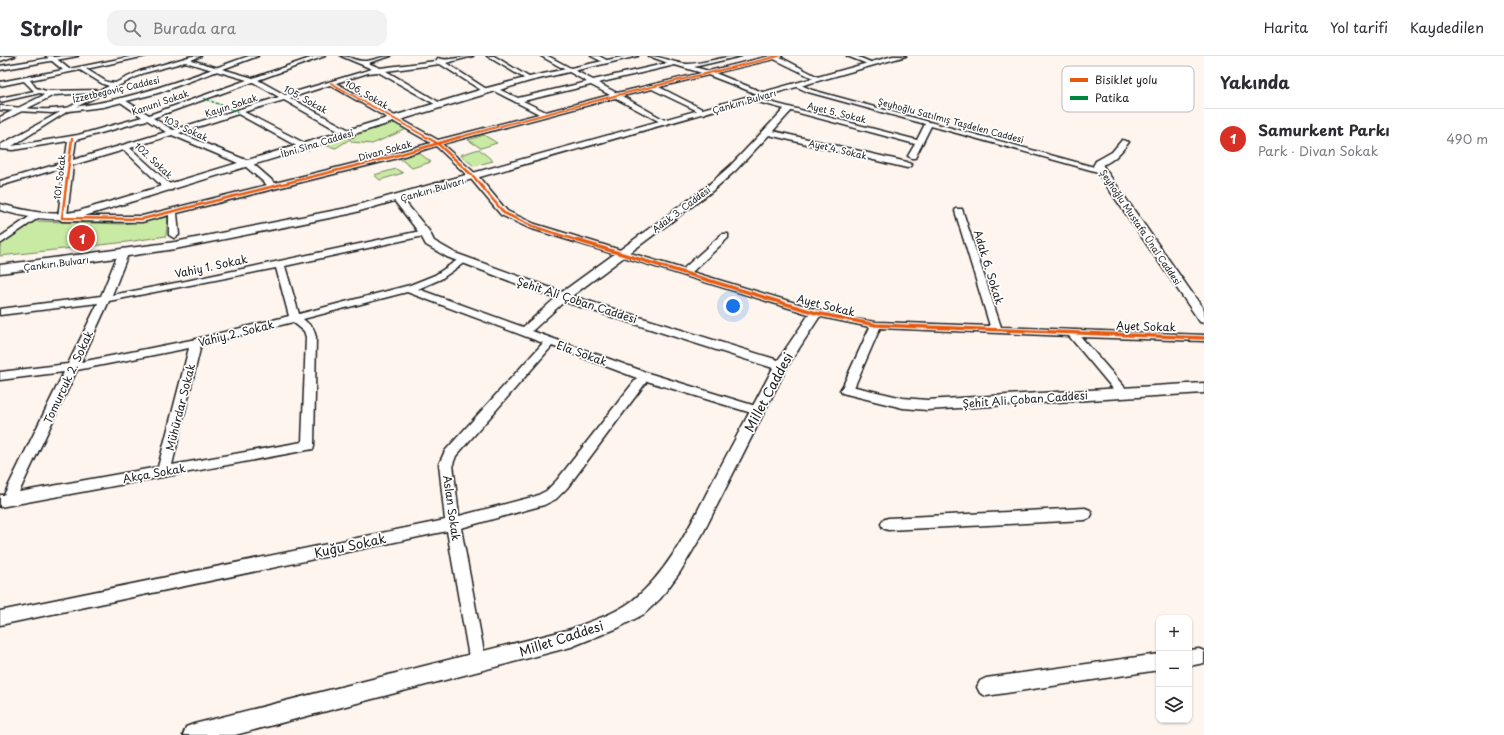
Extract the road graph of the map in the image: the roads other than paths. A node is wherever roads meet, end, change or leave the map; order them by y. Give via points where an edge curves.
1 (12, 56) edge
2 (75, 56) edge
3 (143, 56) edge
4 (172, 56) edge
5 (198, 56) edge
6 (255, 56) edge
7 (322, 56) edge
8 (344, 56) edge
9 (388, 56) edge
10 (431, 56) edge
11 (470, 56) edge
12 (490, 56) edge
13 (544, 56) edge
14 (594, 56) edge
15 (635, 56) edge
16 (652, 56) edge
17 (738, 56) edge
18 (776, 56) edge
19 (850, 56) edge
20 (902, 56) edge
21 (52, 58) edge
22 (0, 59) edge
23 (186, 59) junction
24 (363, 62) junction
25 (441, 62) junction
26 (607, 62) junction
27 (675, 63) junction
28 (872, 64) junction
29 (688, 67) junction
30 (0, 68) edge
31 (82, 69) junction
32 (220, 69) junction
33 (67, 70) junction
34 (378, 70) junction
35 (571, 70) junction
36 (709, 73) junction
37 (26, 79) junction
38 (529, 79) junction
39 (819, 79) junction
40 (253, 80) junction
41 (593, 82) junction
42 (331, 83) junction
43 (0, 84) edge
44 (114, 85) junction
45 (798, 86) junction
46 (654, 87) junction
47 (104, 90) junction
48 (490, 90) junction
49 (38, 92) junction
50 (51, 94) junction
51 (618, 95) junction
52 (765, 95) junction
53 (284, 98) junction
54 (750, 99) junction
55 (0, 100) edge
56 (121, 100) junction
57 (518, 100) junction
58 (440, 105) junction
59 (0, 108) edge
60 (19, 110) junction
61 (66, 110) junction
62 (789, 110) junction
63 (239, 112) junction
64 (704, 112) junction
65 (545, 114) junction
66 (146, 118) junction
67 (0, 120) edge
68 (396, 120) junction
69 (666, 123) junction
70 (929, 124) junction
71 (768, 132) junction
72 (172, 133) junction
73 (350, 134) junction
74 (72, 139) junction
75 (1125, 142) dead end
76 (437, 143) junction
77 (920, 143) junction
78 (125, 147) junction
79 (305, 147) junction
80 (1, 148) edge
81 (912, 156) dead end
82 (69, 164) junction
83 (248, 164) junction
84 (907, 165) dead end
85 (1100, 166) junction
86 (474, 177) junction
87 (0, 184) edge
88 (274, 187) junction
89 (168, 188) junction
90 (398, 199) junction
91 (0, 207) edge
92 (959, 211) dead end
93 (173, 213) junction
94 (35, 216) junction
95 (62, 218) junction
96 (425, 233) junction
97 (174, 235) dead end
98 (725, 236) dead end
99 (0, 241) edge
100 (123, 254) junction
101 (621, 254) junction
102 (462, 260) junction
103 (280, 264) junction
104 (0, 269) edge
105 (684, 274) junction
106 (408, 289) junction
107 (563, 297) junction
108 (105, 299) junction
109 (0, 312) edge
110 (816, 313) junction
111 (295, 318) junction
112 (1204, 319) edge
113 (876, 325) junction
114 (996, 329) junction
115 (524, 332) junction
116 (1072, 332) junction
117 (1204, 338) edge
118 (550, 342) junction
119 (196, 343) junction
120 (781, 366) junction
121 (73, 367) junction
122 (0, 376) edge
123 (644, 376) junction
124 (1204, 388) edge
125 (847, 390) joint
126 (1123, 393) junction
127 (758, 411) junction
128 (164, 472) junction
129 (5, 500) edge
130 (1085, 514) dead end
131 (453, 524) junction
132 (888, 524) dead end
133 (0, 618) edge
134 (1156, 662) edge
135 (478, 663) junction
136 (986, 687) dead end
137 (194, 735) edge

1 - 22 street
2 - 21 street
3 - 31 street
4 - 23 street, 105. Sokak
5 - 23 street
6 - 32 street, İzzetbegoviç Caddesi
7 - 40 street, Kanuni Sokak
8 - 24 street
9 - 24 street
10 - 25 street
11 - 25 street, Kayın Sokak
12 - 38 street
13 - 35 street
14 - 26 street
15 - 26 street, İbni Sina Caddesi
16 - 27 street
17 - 29 street
18 - 36 street, Divan Sokak
18 - 39 street
19 - 28 street
20 - 28 main road, Çankırı Bulvarı
21 - 30 street
21 - 33 street
23 - 32 street, 105. Sokak
23 - 44 street via 142,72
24 - 34 street
25 - 34 street, Kayın Sokak
25 - 48 street
26 - 35 street, İbni Sina Caddesi
27 - 29 street
27 - 41 street
28 - 39 main road, Çankırı Bulvarı
29 - 36 street
31 - 33 street
31 - 44 street via 105,83
32 - 40 street, 105. Sokak
32 - 56 street, İzzetbegoviç Caddesi via 154,92
33 - 37 street
34 - 42 street, Kayın Sokak
34 - 58 street
35 - 38 street, İbni Sina Caddesi
35 - 41 street
36 - 46 street, Divan Sokak
36 - 52 street
37 - 43 street
37 - 49 street
38 - 48 street, İbni Sina Caddesi
39 - 45 main road, Çankırı Bulvarı
40 - 53 street, 105. Sokak
40 - 66 street, Kanuni Sokak
41 - 51 street
41 - 57 street
42 - 53 street, Kayın Sokak
42 - 68 street, 106. Sokak
44 - 47 street
45 - 52 main road, Çankırı Bulvarı
45 - 70 street, Şeyhoğlu Satılmış Taşdelen Caddesi
46 - 51 street, Divan Sokak
46 - 64 street
47 - 50 street
47 - 61 street
48 - 57 street
48 - 58 street, İbni Sina Caddesi
49 - 50 street
49 - 55 street
50 - 60 street
51 - 65 street, Divan Sokak
51 - 69 street
52 - 54 main road, Çankırı Bulvarı
53 - 63 street, Kayın Sokak
53 - 73 street, 105. Sokak
54 - 62 street, Ayet 5. Sokak
54 - 64 main road, Çankırı Bulvarı
56 - 61 street, İzzetbegoviç Caddesi
56 - 66 street, 103. Sokak
57 - 65 street
58 - 68 street, İbni Sina Caddesi
59 - 60 street, İzzetbegoviç Caddesi
60 - 61 street, İzzetbegoviç Caddesi
60 - 67 street
61 - 80 street
62 - 71 street, Adak 3. Caddesi
62 - 77 street, Ayet 5. Sokak
63 - 72 street, Kayın Sokak
63 - 79 street
64 - 69 main road, Çankırı Bulvarı
65 - 76 street, Divan Sokak
66 - 72 street, 103. Sokak
66 - 74 street, Kanuni Sokak
68 - 73 street, İbni Sina Caddesi
68 - 76 street, 106. Sokak
69 - 86 main road, Çankırı Bulvarı
70 - 77 street
70 - 85 street, Şeyhoğlu Satılmış Taşdelen Caddesi
71 - 84 street, Ayet 4. Sokak
71 - 101 street, Adak 3. Caddesi via 733,168 694,201
72 - 78 street, Kayın Sokak
72 - 83 street, 103. Sokak
73 - 79 street, İbni Sina Caddesi
74 - 80 street, Kanuni Sokak
74 - 82 street, 101. Sokak
75 - 85 street, Şeyhoğlu Mustafa Ünal Caddesi
76 - 86 street, Ayet Sokak
76 - 88 street, Divan Sokak via 390,158
77 - 81 street
78 - 82 street, Kayın Sokak
78 - 89 street, 102. Sokak
79 - 83 street, İbni Sina Caddesi
82 - 87 street, Kayın Sokak
82 - 95 street, 101. Sokak
83 - 88 street, 103. Sokak
83 - 89 street, İbni Sina Caddesi
85 - 112 street, Şeyhoğlu Mustafa Ünal Caddesi
86 - 90 main road, Çankırı Bulvarı
86 - 101 street, Ayet Sokak via 497,206 511,217
88 - 93 street, Divan Sokak
89 - 95 street, İbni Sina Caddesi
90 - 96 street, Şehit Ali Çoban Caddesi
90 - 100 main road, Çankırı Bulvarı via 303,221
91 - 94 street, İbni Sina Caddesi
92 - 114 street, Adak 6. Sokak
93 - 95 street, Divan Sokak via 131,220
93 - 97 street
94 - 95 street, İbni Sina Caddesi
94 - 99 street
96 - 102 street, Şehit Ali Çoban Caddesi via 430,244
96 - 103 street, Vahiy 1. Sokak
98 - 105 street
100 - 104 main road, Çankırı Bulvarı
100 - 108 street, Tomurcuk 2. Sokak
101 - 105 street, Ayet Sokak
101 - 107 street, Adak 3. Caddesi
102 - 106 street, Vahiy 2. Sokak via 438,277
102 - 107 street, Şehit Ali Çoban Caddesi
103 - 108 street, Vahiy 1. Sokak
103 - 111 street
105 - 110 street, Ayet Sokak
106 - 111 street, Vahiy 2. Sokak
106 - 115 street, Ela Sokak
107 - 115 street
107 - 120 street, Şehit Ali Çoban Caddesi
108 - 109 street, Vahiy 1. Sokak
108 - 121 street, Tomurcuk 2. Sokak
110 - 113 street, Ayet Sokak
110 - 120 street, Millet Caddesi
111 - 119 street, Vahiy 2. Sokak
111 - 128 street, Akça Sokak via 309,330 311,337 308,446
113 - 114 street, Ayet Sokak
113 - 125 street
114 - 116 street, Ayet Sokak
115 - 118 street, Ela Sokak
116 - 117 street, Ayet Sokak
116 - 126 street
118 - 123 street, Ela Sokak
118 - 131 street, Aslan Sokak via 450,454 446,464
119 - 121 street, Vahiy 2. Sokak
119 - 128 street, Mühürdar Sokak
120 - 127 street, Millet Caddesi
121 - 122 street, Vahiy 2. Sokak
121 - 129 street, Tomurcuk 2. Sokak
123 - 127 street, Ela Sokak
123 - 131 street, Kuğu Sokak via 551,495 540,502
124 - 126 street, Şehit Ali Çoban Caddesi
125 - 126 street, Şehit Ali Çoban Caddesi via 904,403 927,405
127 - 135 street, Millet Caddesi via 696,530 674,567 654,593 637,608 571,638
128 - 129 street, Akça Sokak
130 - 132 street
131 - 133 street, Kuğu Sokak
131 - 135 street, Aslan Sokak
134 - 136 street
135 - 137 street, Millet Caddesi

